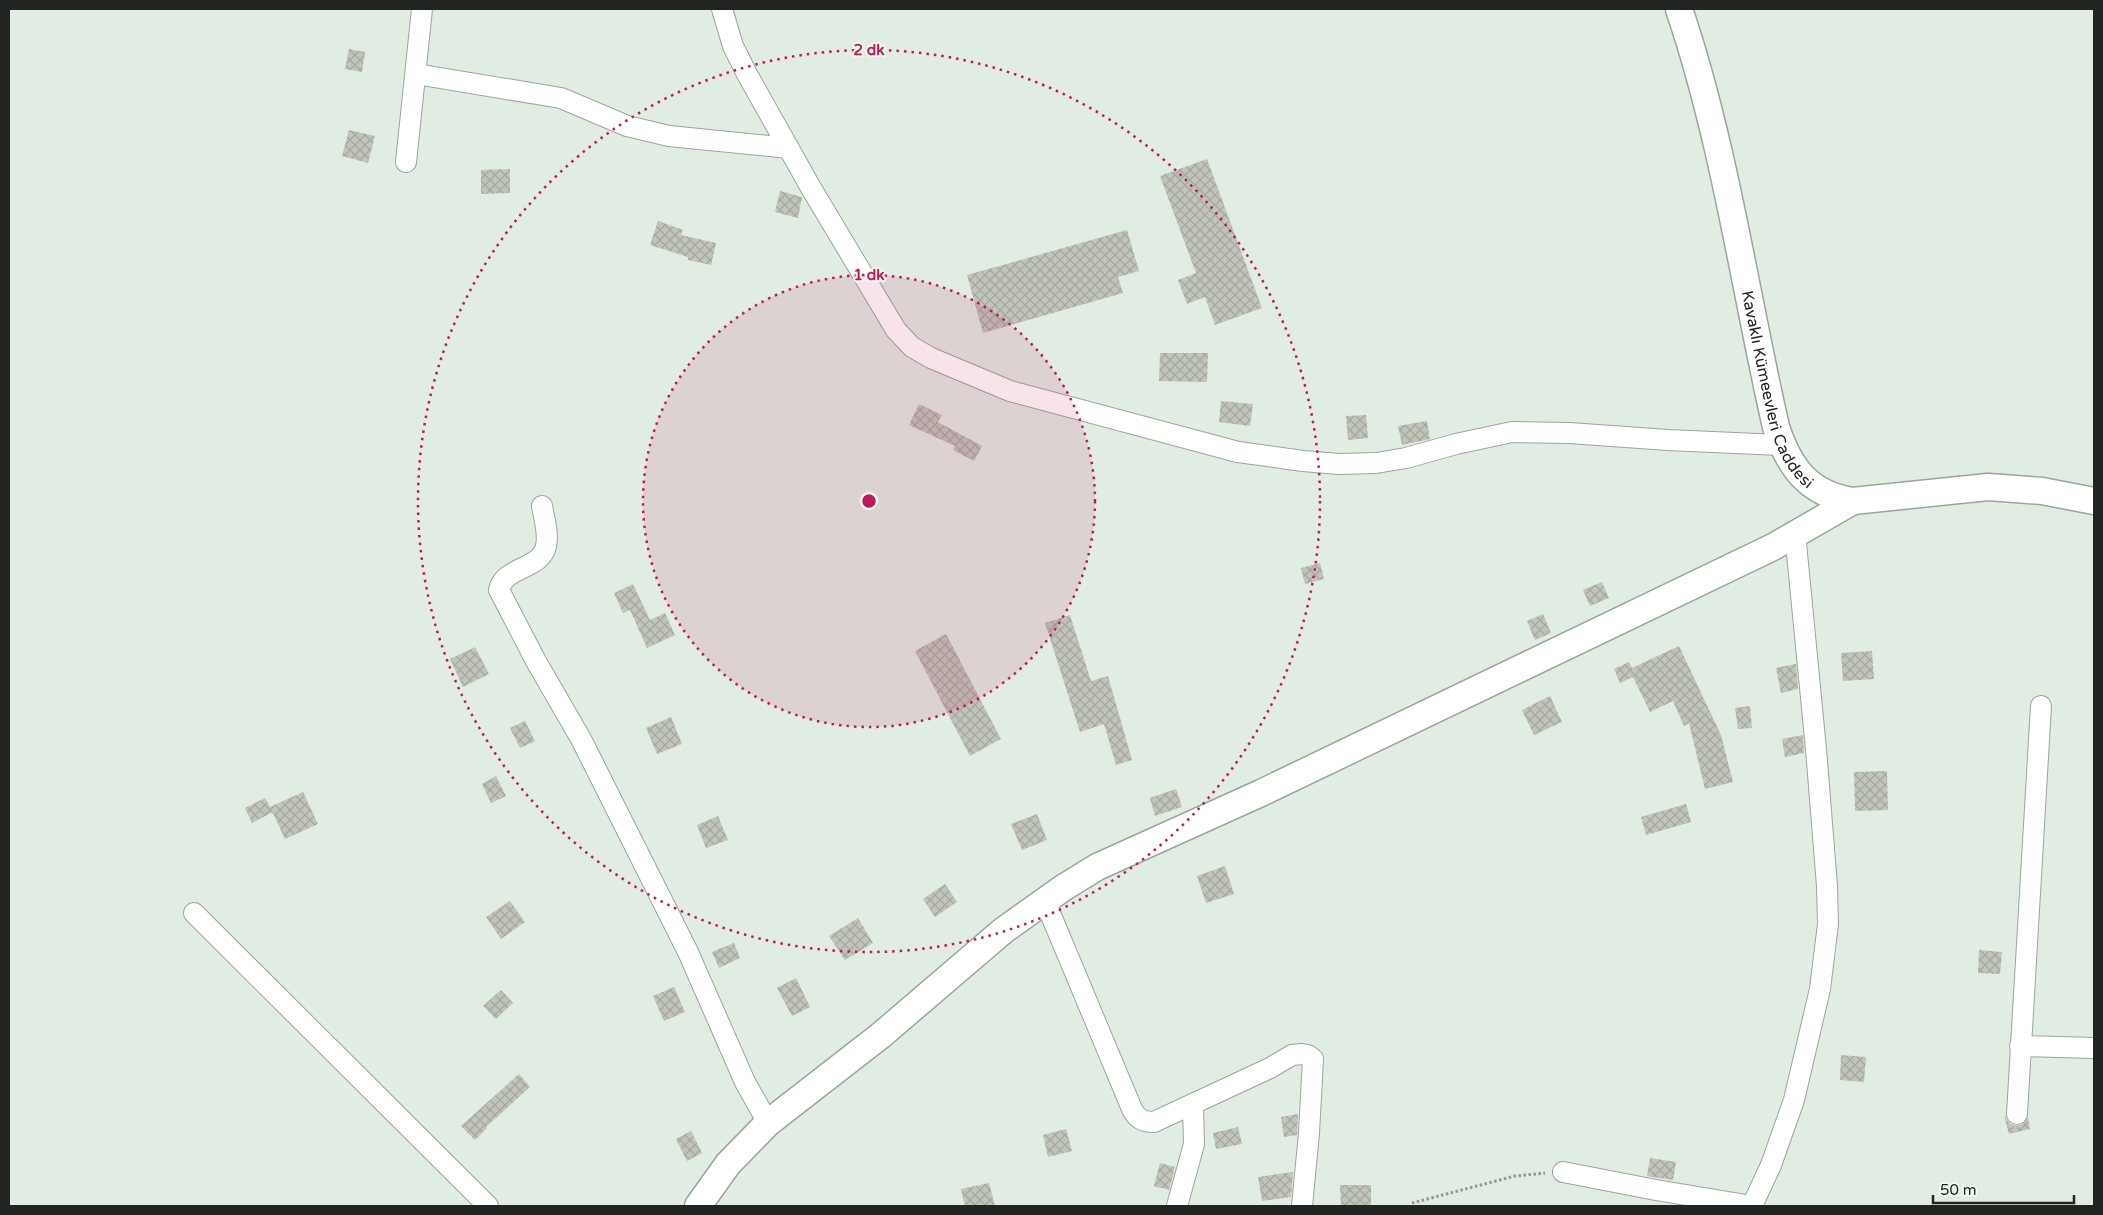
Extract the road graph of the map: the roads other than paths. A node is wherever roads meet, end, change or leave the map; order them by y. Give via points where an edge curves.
1 (422, 9) edge
2 (722, 9) edge
3 (1679, 9) edge
4 (416, 74) junction
5 (789, 148) junction
6 (406, 162) dead end
7 (1782, 445) junction
8 (1852, 501) junction
9 (2094, 501) edge
10 (542, 506) dead end
11 (1795, 533) junction
12 (2041, 706) dead end
13 (1045, 901) junction
14 (194, 913) dead end
15 (2020, 1046) junction
16 (2094, 1048) edge
17 (1193, 1104) junction
18 (2017, 1114) dead end
19 (768, 1123) junction
20 (1563, 1172) road end
21 (488, 1206) edge
22 (698, 1206) edge
23 (1177, 1206) edge
24 (1302, 1206) edge
25 (1752, 1206) edge

1 - 4 street
2 - 5 street via 733,46
3 - 7 street, Kavaklı Kümeevleri Caddesi via 1720,156
4 - 5 street via 561,98 627,126 669,136
4 - 6 street
5 - 7 street via 901,338 932,358 1010,391 1238,452 1339,464 1406,458 1512,432
7 - 8 street, Kavaklı Kümeevleri Caddesi via 1803,478 1820,491
8 - 9 street, Kavaklı Kümeevleri Caddesi via 1988,487 2042,491
8 - 11 street
10 - 19 street via 545,551 508,576 499,590 581,739 688,952 744,1082
11 - 13 street via 1773,547 1519,670 1097,867
11 - 25 street via 1818,768 1828,924 1820,989 1797,1092
12 - 15 street
13 - 17 street via 1136,1116 1146,1122 1154,1122
13 - 19 street via 1004,930 880,1036
14 - 21 street
15 - 16 street
15 - 18 street
17 - 23 street via 1194,1144
17 - 24 street via 1270,1068 1292,1054 1308,1055 1313,1060 1314,1070
19 - 22 street via 728,1164
20 - 25 street

